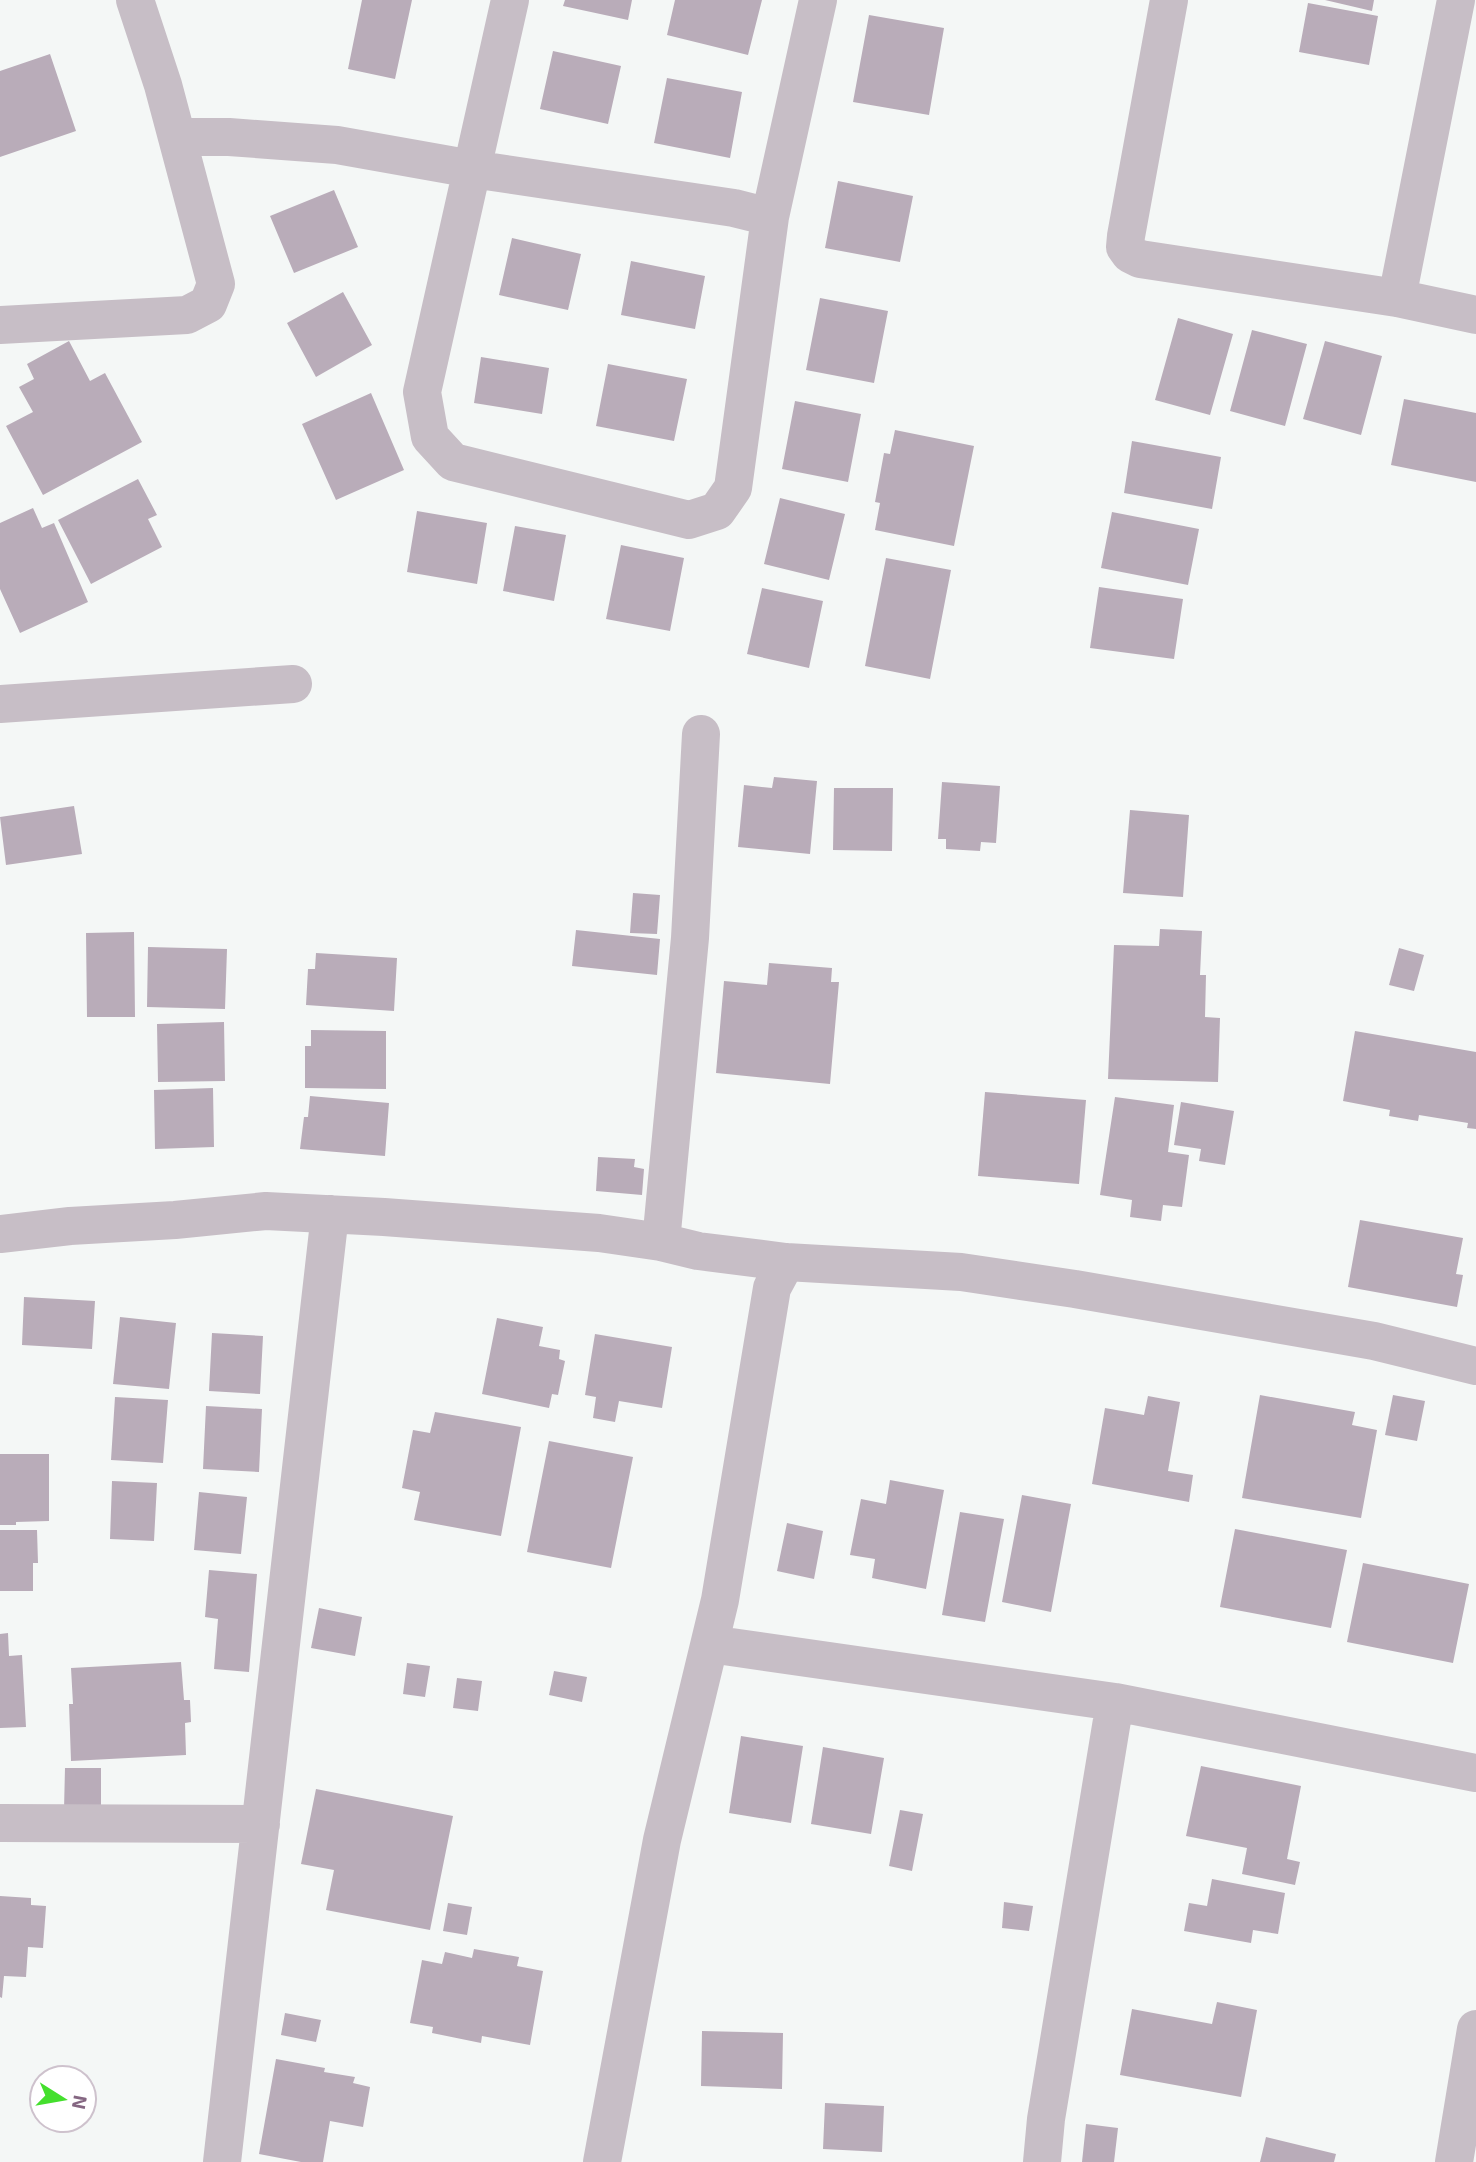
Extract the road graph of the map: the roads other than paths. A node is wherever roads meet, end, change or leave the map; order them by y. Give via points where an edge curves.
1 (135, 0) edge
2 (510, 0) edge
3 (818, 0) edge
4 (1169, 0) edge
5 (1456, 0) edge
6 (177, 137) junction
7 (472, 169) junction
8 (770, 217) junction
9 (1397, 298) junction
10 (1476, 315) edge
11 (0, 325) edge
12 (293, 684) dead end
13 (0, 704) edge
14 (701, 734) dead end
15 (330, 1214) junction
16 (0, 1234) edge
17 (661, 1242) junction
18 (786, 1262) junction
19 (1476, 1366) edge
20 (710, 1644) junction
21 (1115, 1702) junction
22 (1476, 1773) edge
23 (0, 1823) edge
24 (261, 1824) junction
25 (1476, 2029) edge
26 (222, 2162) edge
27 (602, 2162) edge
28 (1041, 2162) edge
29 (1454, 2162) edge

1 - 6 street
2 - 7 street
3 - 8 street
4 - 9 street via 1126,236 1130,254
5 - 9 street
6 - 7 street via 229,136 337,145
6 - 11 street via 216,284 208,304 187,315
7 - 8 street
7 - 8 street via 422,392 430,437 453,462 689,520 717,511 733,488
9 - 10 street
12 - 13 street
14 - 17 street via 690,938
15 - 16 street via 266,1211
15 - 17 street via 599,1233
15 - 24 street
17 - 18 street
18 - 19 street via 961,1272 1075,1289 1374,1341
18 - 20 street via 772,1288
20 - 21 street
20 - 27 street via 662,1840
21 - 22 street
21 - 28 street
23 - 24 street
24 - 26 street
25 - 29 street

